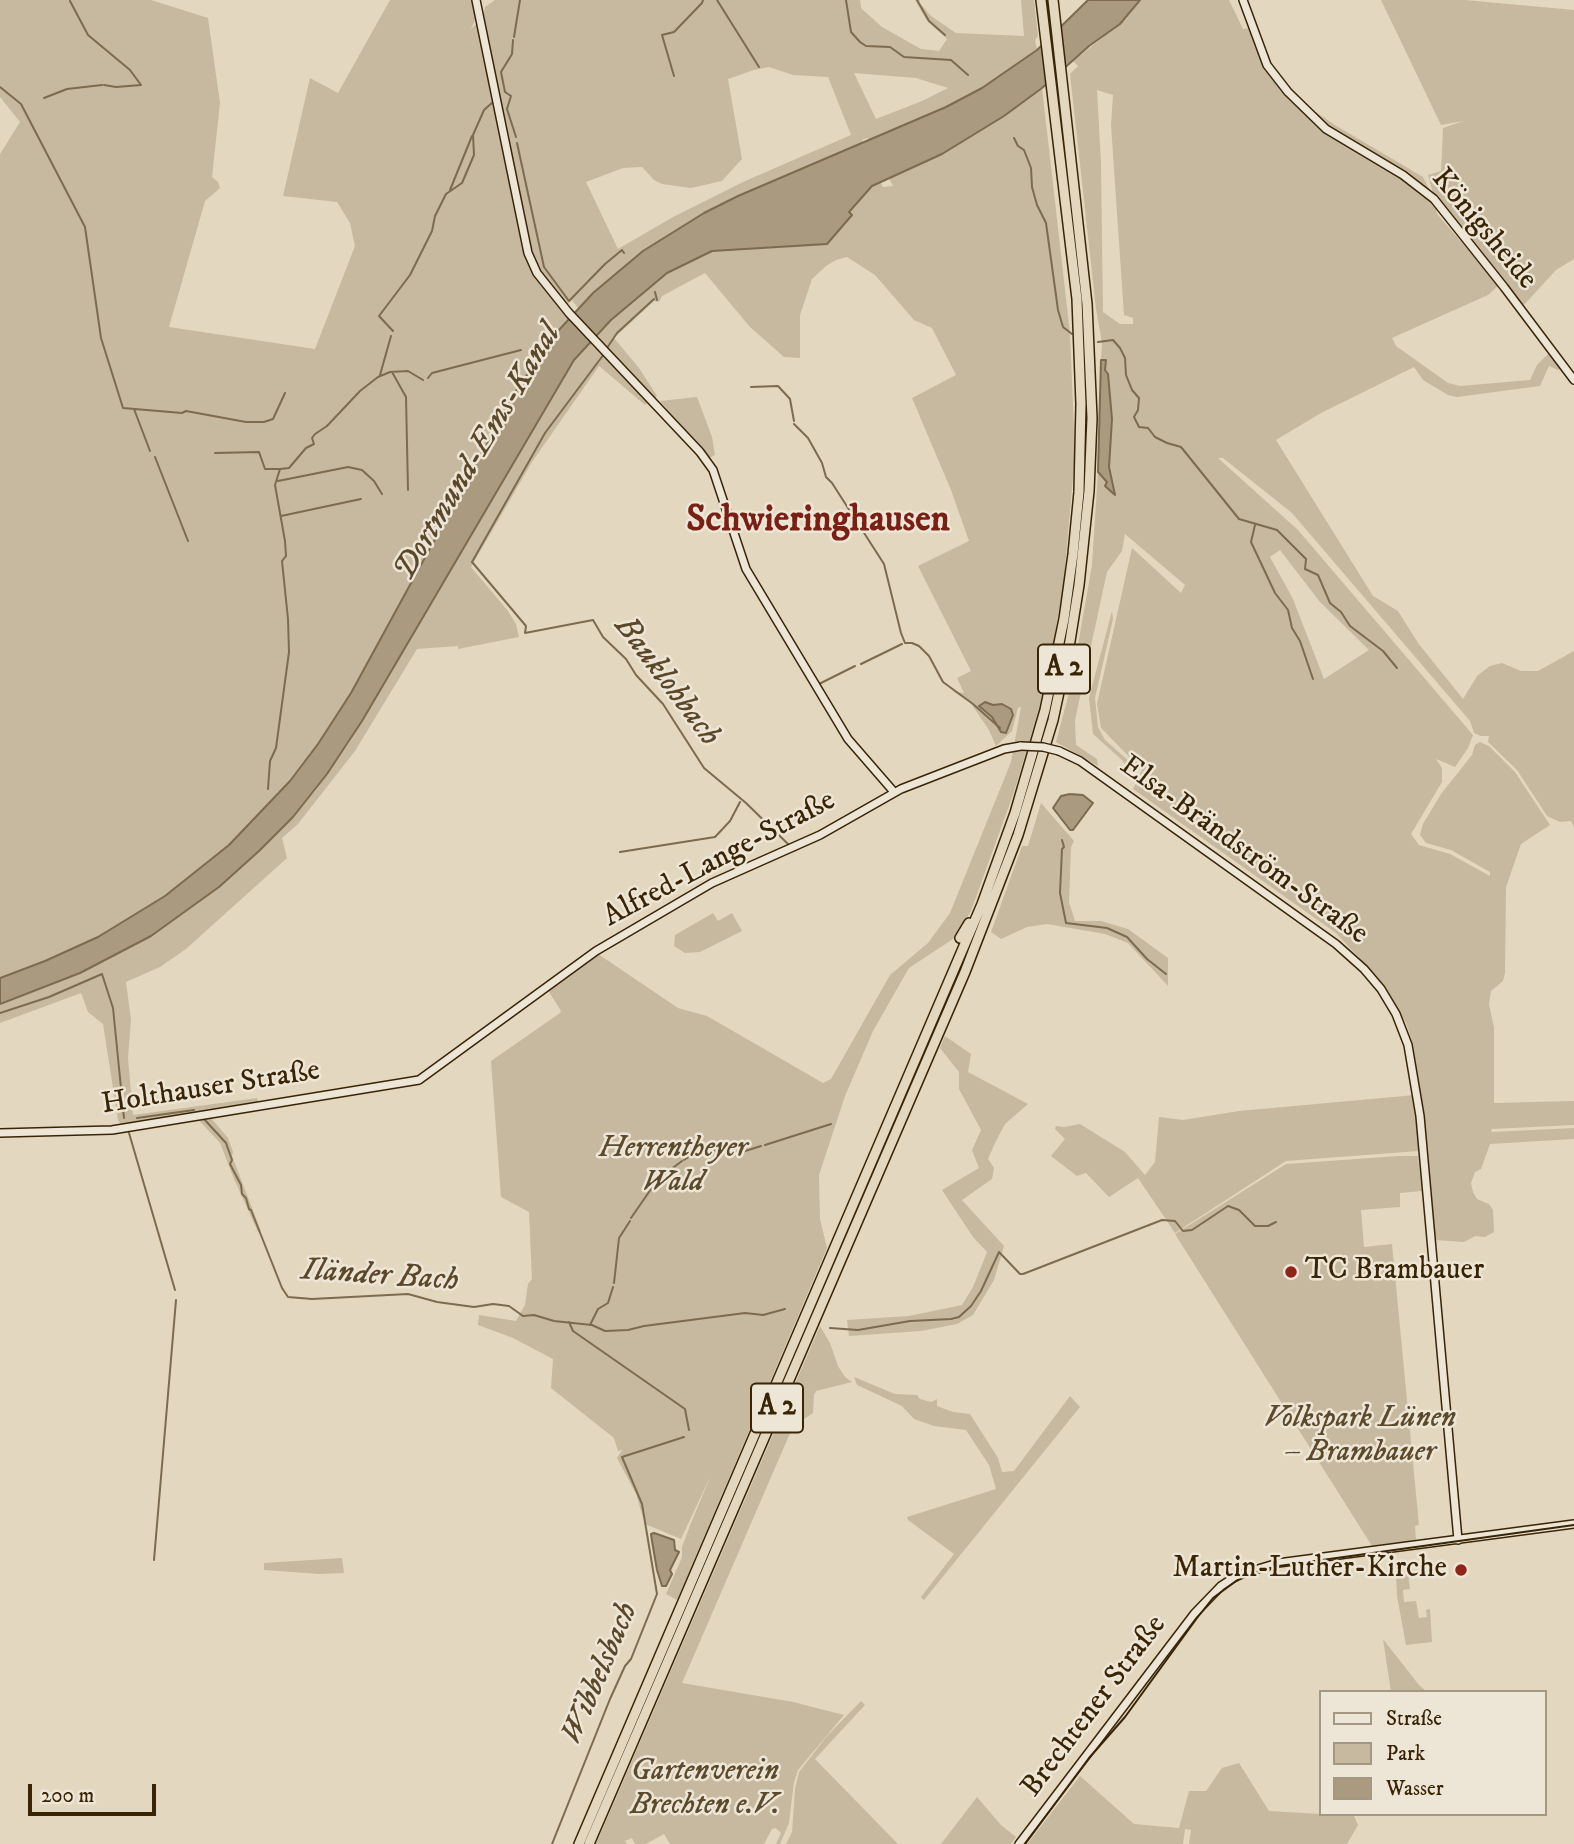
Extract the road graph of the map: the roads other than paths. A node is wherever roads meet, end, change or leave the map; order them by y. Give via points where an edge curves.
1 (477, 0) edge
2 (1041, 0) edge
3 (1053, 0) edge
4 (1243, 0) edge
5 (1574, 380) edge
6 (1021, 746) joint
7 (894, 792) junction
8 (982, 904) junction
9 (960, 938) dead end
10 (427, 1076) joint
11 (0, 1133) edge
12 (828, 1248) dead end
13 (828, 1266) junction
14 (1574, 1524) edge
15 (1458, 1539) junction
16 (579, 1844) edge
17 (589, 1844) edge
18 (1018, 1844) edge

1 - 7 street via 528,253 537,274 701,452 713,470 746,569 848,739
2 - 8 highway, A 2 via 1078,319 1081,429 1076,526 1047,700 1015,813
3 - 17 highway, A 2 via 1087,304 1091,439 1079,584 1046,746 1014,845 960,984
4 - 5 street, Königsheide via 1267,65 1288,92 1326,129 1404,175 1434,199
6 - 7 street, Alfred-Lange-Straße
6 - 15 street, Elsa-Brändström-Straße, bridge via 1059,751 1080,761 1336,944 1381,989 1396,1014 1408,1045 1420,1116
7 - 10 street, Alfred-Lange-Straße via 820,835 719,880 596,951
8 - 9 highway
8 - 13 highway, A 2
10 - 11 street, Holthauser Straße via 121,1129
12 - 13 highway
13 - 16 highway, A 2
14 - 15 street, Brechtener Straße
15 - 18 street, Brechtener Straße via 1278,1563 1226,1583 1194,1614

